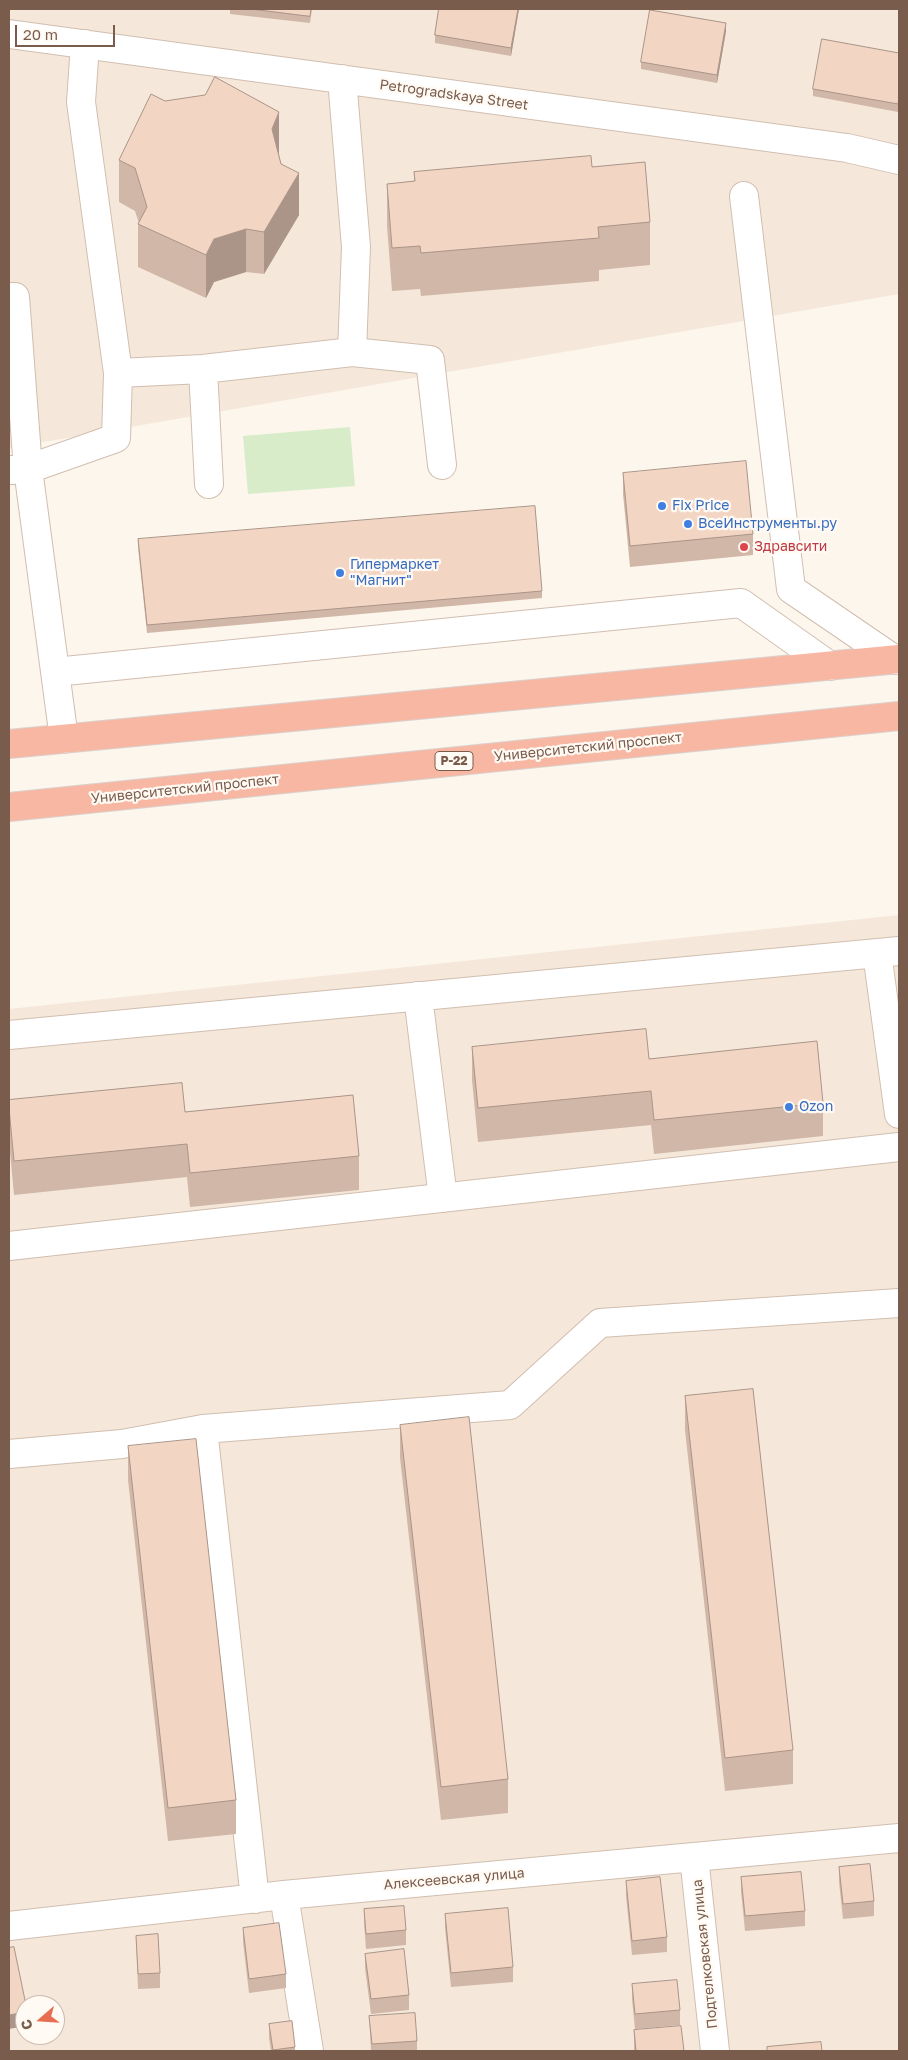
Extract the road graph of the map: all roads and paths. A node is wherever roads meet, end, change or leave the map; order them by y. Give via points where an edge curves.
1 (9, 34) edge
2 (85, 44) junction
3 (342, 79) junction
4 (899, 160) edge
5 (744, 196) dead end
6 (9, 297) edge
7 (352, 352) junction
8 (204, 369) junction
9 (118, 372) junction
10 (442, 465) dead end
11 (18, 470) edge
12 (209, 484) dead end
13 (791, 589) junction
14 (763, 619) junction
15 (897, 659) edge
16 (830, 666) junction
17 (55, 672) junction
18 (899, 716) edge
19 (64, 739) junction
20 (9, 744) edge
21 (9, 807) edge
22 (888, 952) edge
23 (418, 996) junction
24 (9, 1035) edge
25 (899, 1114) edge
26 (899, 1147) edge
27 (443, 1198) junction
28 (9, 1246) edge
29 (899, 1303) edge
30 (203, 1429) junction
31 (9, 1454) edge
32 (899, 1838) edge
33 (694, 1857) junction
34 (284, 1895) junction
35 (255, 1898) junction
36 (9, 1926) edge
37 (308, 2051) edge
38 (715, 2051) edge

1 - 2 street, Petrogradskaya Street
2 - 3 street, Petrogradskaya Street
2 - 9 street via 81,102
3 - 4 street, Petrogradskaya Street via 847,148
3 - 7 street via 356,247
5 - 13 street
6 - 11 street via 15,297
7 - 8 street
7 - 10 street via 430,360
8 - 9 street
8 - 12 street
9 - 11 street via 116,438
11 - 17 street
13 - 14 street
13 - 15 street
14 - 16 street
14 - 17 street via 741,603
15 - 16 highway
16 - 19 highway
17 - 19 street
18 - 21 highway, Университетский проспект / Р-22
19 - 20 highway
22 - 23 street
22 - 25 street
23 - 24 street
23 - 27 street
26 - 27 street
27 - 28 street
29 - 30 street via 600,1323 510,1405
30 - 31 street via 122,1444
30 - 35 street
32 - 33 street, Алексеевская улица
33 - 34 street, Алексеевская улица
33 - 38 street, Подтелковская улица
34 - 35 street, Алексеевская улица
34 - 37 street
35 - 36 street, Алексеевская улица

